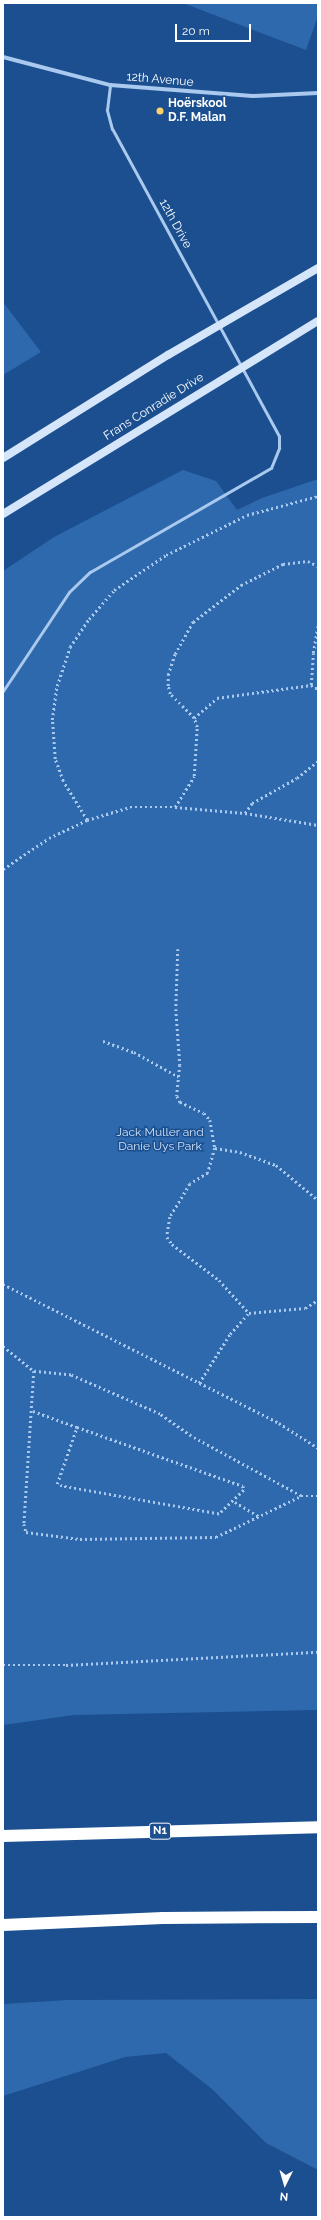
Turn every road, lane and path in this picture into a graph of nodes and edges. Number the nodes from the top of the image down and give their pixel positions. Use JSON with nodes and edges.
{"nodes":[{"id":1,"x":3,"y":57,"type":"edge"},
{"id":2,"x":110,"y":85,"type":"junction"},
{"id":3,"x":318,"y":93,"type":"edge"},
{"id":4,"x":318,"y":268,"type":"edge"},
{"id":5,"x":318,"y":321,"type":"edge"},
{"id":6,"x":218,"y":326,"type":"junction"},
{"id":7,"x":242,"y":368,"type":"junction"},
{"id":8,"x":3,"y":458,"type":"edge"},
{"id":9,"x":318,"y":496,"type":"edge"},
{"id":10,"x":3,"y":514,"type":"edge"},
{"id":11,"x":318,"y":566,"type":"edge"},
{"id":12,"x":318,"y":624,"type":"edge"},
{"id":13,"x":312,"y":686,"type":"junction"},
{"id":14,"x":318,"y":689,"type":"edge"},
{"id":15,"x":3,"y":691,"type":"edge"},
{"id":16,"x":194,"y":718,"type":"junction"},
{"id":17,"x":318,"y":761,"type":"edge"},
{"id":18,"x":175,"y":807,"type":"junction"},
{"id":19,"x":245,"y":813,"type":"junction"},
{"id":20,"x":87,"y":820,"type":"junction"},
{"id":21,"x":318,"y":825,"type":"edge"},
{"id":22,"x":3,"y":869,"type":"edge"},
{"id":23,"x":178,"y":949,"type":"dead end"},
{"id":24,"x":103,"y":1042,"type":"dead end"},
{"id":25,"x":179,"y":1077,"type":"junction"},
{"id":26,"x":215,"y":1148,"type":"junction"},
{"id":27,"x":318,"y":1200,"type":"edge"},
{"id":28,"x":3,"y":1284,"type":"edge"},
{"id":29,"x":318,"y":1300,"type":"edge"},
{"id":30,"x":250,"y":1313,"type":"junction"},
{"id":31,"x":3,"y":1346,"type":"edge"},
{"id":32,"x":34,"y":1371,"type":"junction"},
{"id":33,"x":199,"y":1383,"type":"junction"},
{"id":34,"x":33,"y":1411,"type":"junction"},
{"id":35,"x":77,"y":1427,"type":"junction"},
{"id":36,"x":318,"y":1448,"type":"edge"},
{"id":37,"x":301,"y":1496,"type":"junction"},
{"id":38,"x":318,"y":1496,"type":"edge"},
{"id":39,"x":234,"y":1502,"type":"junction"},
{"id":40,"x":260,"y":1517,"type":"junction"},
{"id":41,"x":318,"y":1652,"type":"edge"},
{"id":42,"x":3,"y":1665,"type":"edge"},
{"id":43,"x":318,"y":1827,"type":"edge"},
{"id":44,"x":3,"y":1836,"type":"edge"},
{"id":45,"x":318,"y":1917,"type":"edge"},
{"id":46,"x":3,"y":1925,"type":"edge"}],
"edges":[{"from":1,"to":2,"type":"street","name":"12th Avenue"},
{"from":2,"to":3,"type":"street","name":"12th Avenue"},
{"from":2,"to":6,"type":"lane","name":"12th Drive"},
{"from":4,"to":6,"type":"main road"},
{"from":5,"to":7,"type":"main road","name":"Frans Conradie Drive"},
{"from":6,"to":7,"type":"lane","name":"12th Drive"},
{"from":6,"to":8,"type":"main road"},
{"from":7,"to":10,"type":"main road","name":"Frans Conradie Drive"},
{"from":7,"to":15,"type":"lane","name":"12th Drive"},
{"from":9,"to":20,"type":"path"},
{"from":11,"to":16,"type":"path"},
{"from":12,"to":13,"type":"path"},
{"from":13,"to":14,"type":"path"},
{"from":13,"to":16,"type":"path"},
{"from":16,"to":18,"type":"path"},
{"from":17,"to":19,"type":"path"},
{"from":18,"to":19,"type":"path"},
{"from":18,"to":20,"type":"path"},
{"from":19,"to":21,"type":"path"},
{"from":20,"to":22,"type":"path"},
{"from":23,"to":25,"type":"path"},
{"from":24,"to":25,"type":"path"},
{"from":25,"to":26,"type":"path"},
{"from":26,"to":27,"type":"path"},
{"from":26,"to":30,"type":"path"},
{"from":28,"to":33,"type":"path"},
{"from":29,"to":30,"type":"path"},
{"from":30,"to":33,"type":"path"},
{"from":31,"to":32,"type":"path"},
{"from":32,"to":34,"type":"path"},
{"from":32,"to":37,"type":"path"},
{"from":33,"to":36,"type":"path"},
{"from":34,"to":35,"type":"path"},
{"from":34,"to":40,"type":"path"},
{"from":35,"to":39,"type":"path"},
{"from":35,"to":39,"type":"path"},
{"from":37,"to":38,"type":"path"},
{"from":37,"to":40,"type":"path"},
{"from":39,"to":40,"type":"path"},
{"from":41,"to":42,"type":"path"},
{"from":43,"to":44,"type":"highway","number":"N1"},
{"from":45,"to":46,"type":"highway"}]}
